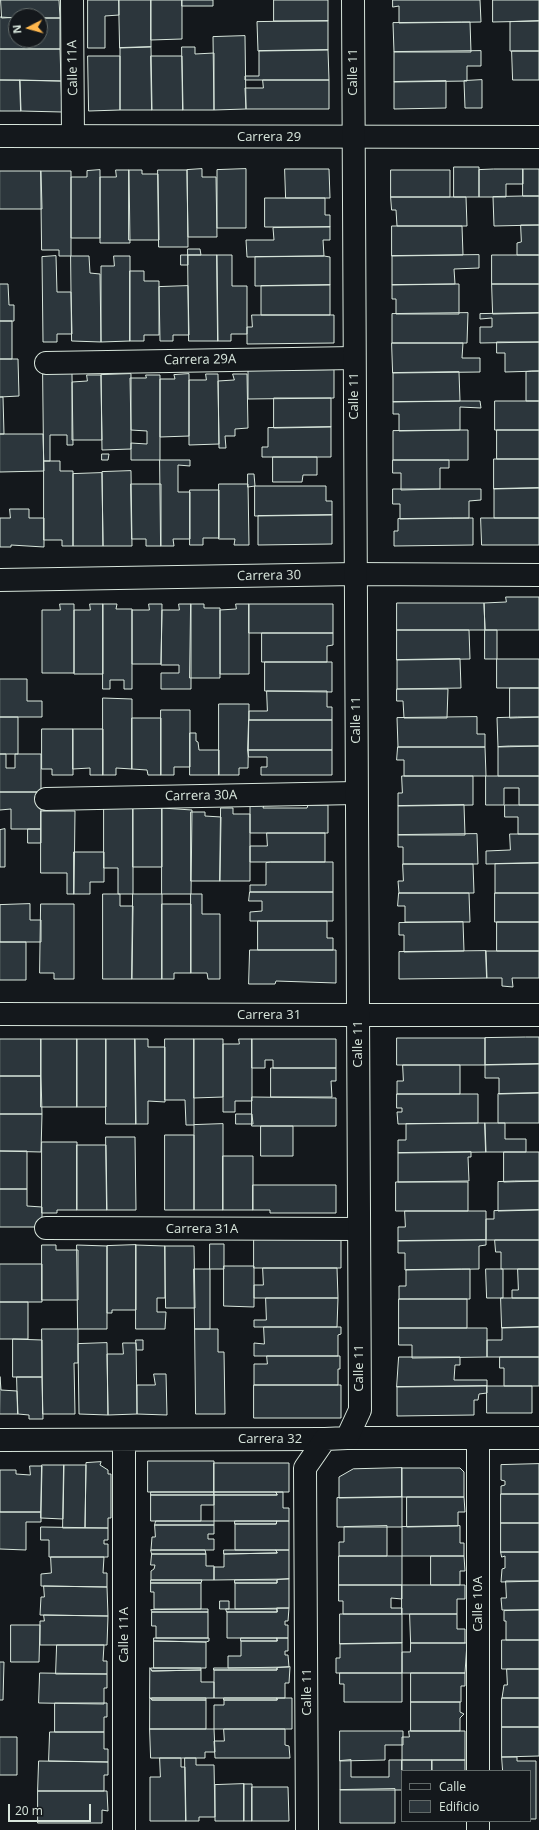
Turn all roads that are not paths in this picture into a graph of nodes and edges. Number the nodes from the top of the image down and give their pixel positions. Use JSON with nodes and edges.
{"nodes":[{"id":1,"x":72,"y":0,"type":"edge"},
{"id":2,"x":353,"y":0,"type":"edge"},
{"id":3,"x":0,"y":136,"type":"edge"},
{"id":4,"x":74,"y":136,"type":"junction"},
{"id":5,"x":353,"y":137,"type":"junction"},
{"id":6,"x":539,"y":137,"type":"edge"},
{"id":7,"x":354,"y":358,"type":"junction"},
{"id":8,"x":46,"y":363,"type":"dead end"},
{"id":9,"x":355,"y":574,"type":"junction"},
{"id":10,"x":539,"y":575,"type":"edge"},
{"id":11,"x":0,"y":580,"type":"edge"},
{"id":12,"x":356,"y":793,"type":"junction"},
{"id":13,"x":46,"y":800,"type":"dead end"},
{"id":14,"x":0,"y":1014,"type":"edge"},
{"id":15,"x":358,"y":1015,"type":"junction"},
{"id":16,"x":539,"y":1015,"type":"edge"},
{"id":17,"x":46,"y":1228,"type":"dead end"},
{"id":18,"x":359,"y":1229,"type":"junction"},
{"id":19,"x":347,"y":1438,"type":"junction"},
{"id":20,"x":478,"y":1438,"type":"junction"},
{"id":21,"x":539,"y":1438,"type":"edge"},
{"id":22,"x":325,"y":1439,"type":"junction"},
{"id":23,"x":0,"y":1440,"type":"edge"},
{"id":24,"x":124,"y":1440,"type":"junction"},
{"id":25,"x":478,"y":1770,"type":"edge"},
{"id":26,"x":124,"y":1830,"type":"edge"},
{"id":27,"x":307,"y":1830,"type":"edge"}],
"edges":[{"from":1,"to":4,"type":"street","name":"Calle 11A"},
{"from":2,"to":5,"type":"street","name":"Calle 11"},
{"from":3,"to":4,"type":"street","name":"Carrera 29"},
{"from":4,"to":5,"type":"street","name":"Carrera 29"},
{"from":5,"to":6,"type":"street","name":"Carrera 29"},
{"from":5,"to":7,"type":"street","name":"Calle 11"},
{"from":7,"to":8,"type":"street","name":"Carrera 29A"},
{"from":7,"to":9,"type":"street","name":"Calle 11"},
{"from":9,"to":10,"type":"street","name":"Carrera 30"},
{"from":9,"to":11,"type":"street","name":"Carrera 30"},
{"from":9,"to":12,"type":"street","name":"Calle 11"},
{"from":12,"to":13,"type":"street","name":"Carrera 30A"},
{"from":12,"to":15,"type":"street","name":"Calle 11"},
{"from":14,"to":15,"type":"street","name":"Carrera 31"},
{"from":15,"to":16,"type":"street","name":"Carrera 31"},
{"from":15,"to":18,"type":"street","name":"Calle 11"},
{"from":17,"to":18,"type":"street","name":"Carrera 31A"},
{"from":18,"to":19,"type":"street","name":"Calle 11"},
{"from":19,"to":20,"type":"street","name":"Carrera 32"},
{"from":19,"to":22,"type":"street","name":"Carrera 32"},
{"from":20,"to":21,"type":"street","name":"Carrera 32"},
{"from":20,"to":25,"type":"street","name":"Calle 10A"},
{"from":22,"to":24,"type":"street","name":"Carrera 32"},
{"from":22,"to":27,"type":"street","name":"Calle 11"},
{"from":23,"to":24,"type":"street","name":"Carrera 32"},
{"from":24,"to":26,"type":"street","name":"Calle 11A"}]}
